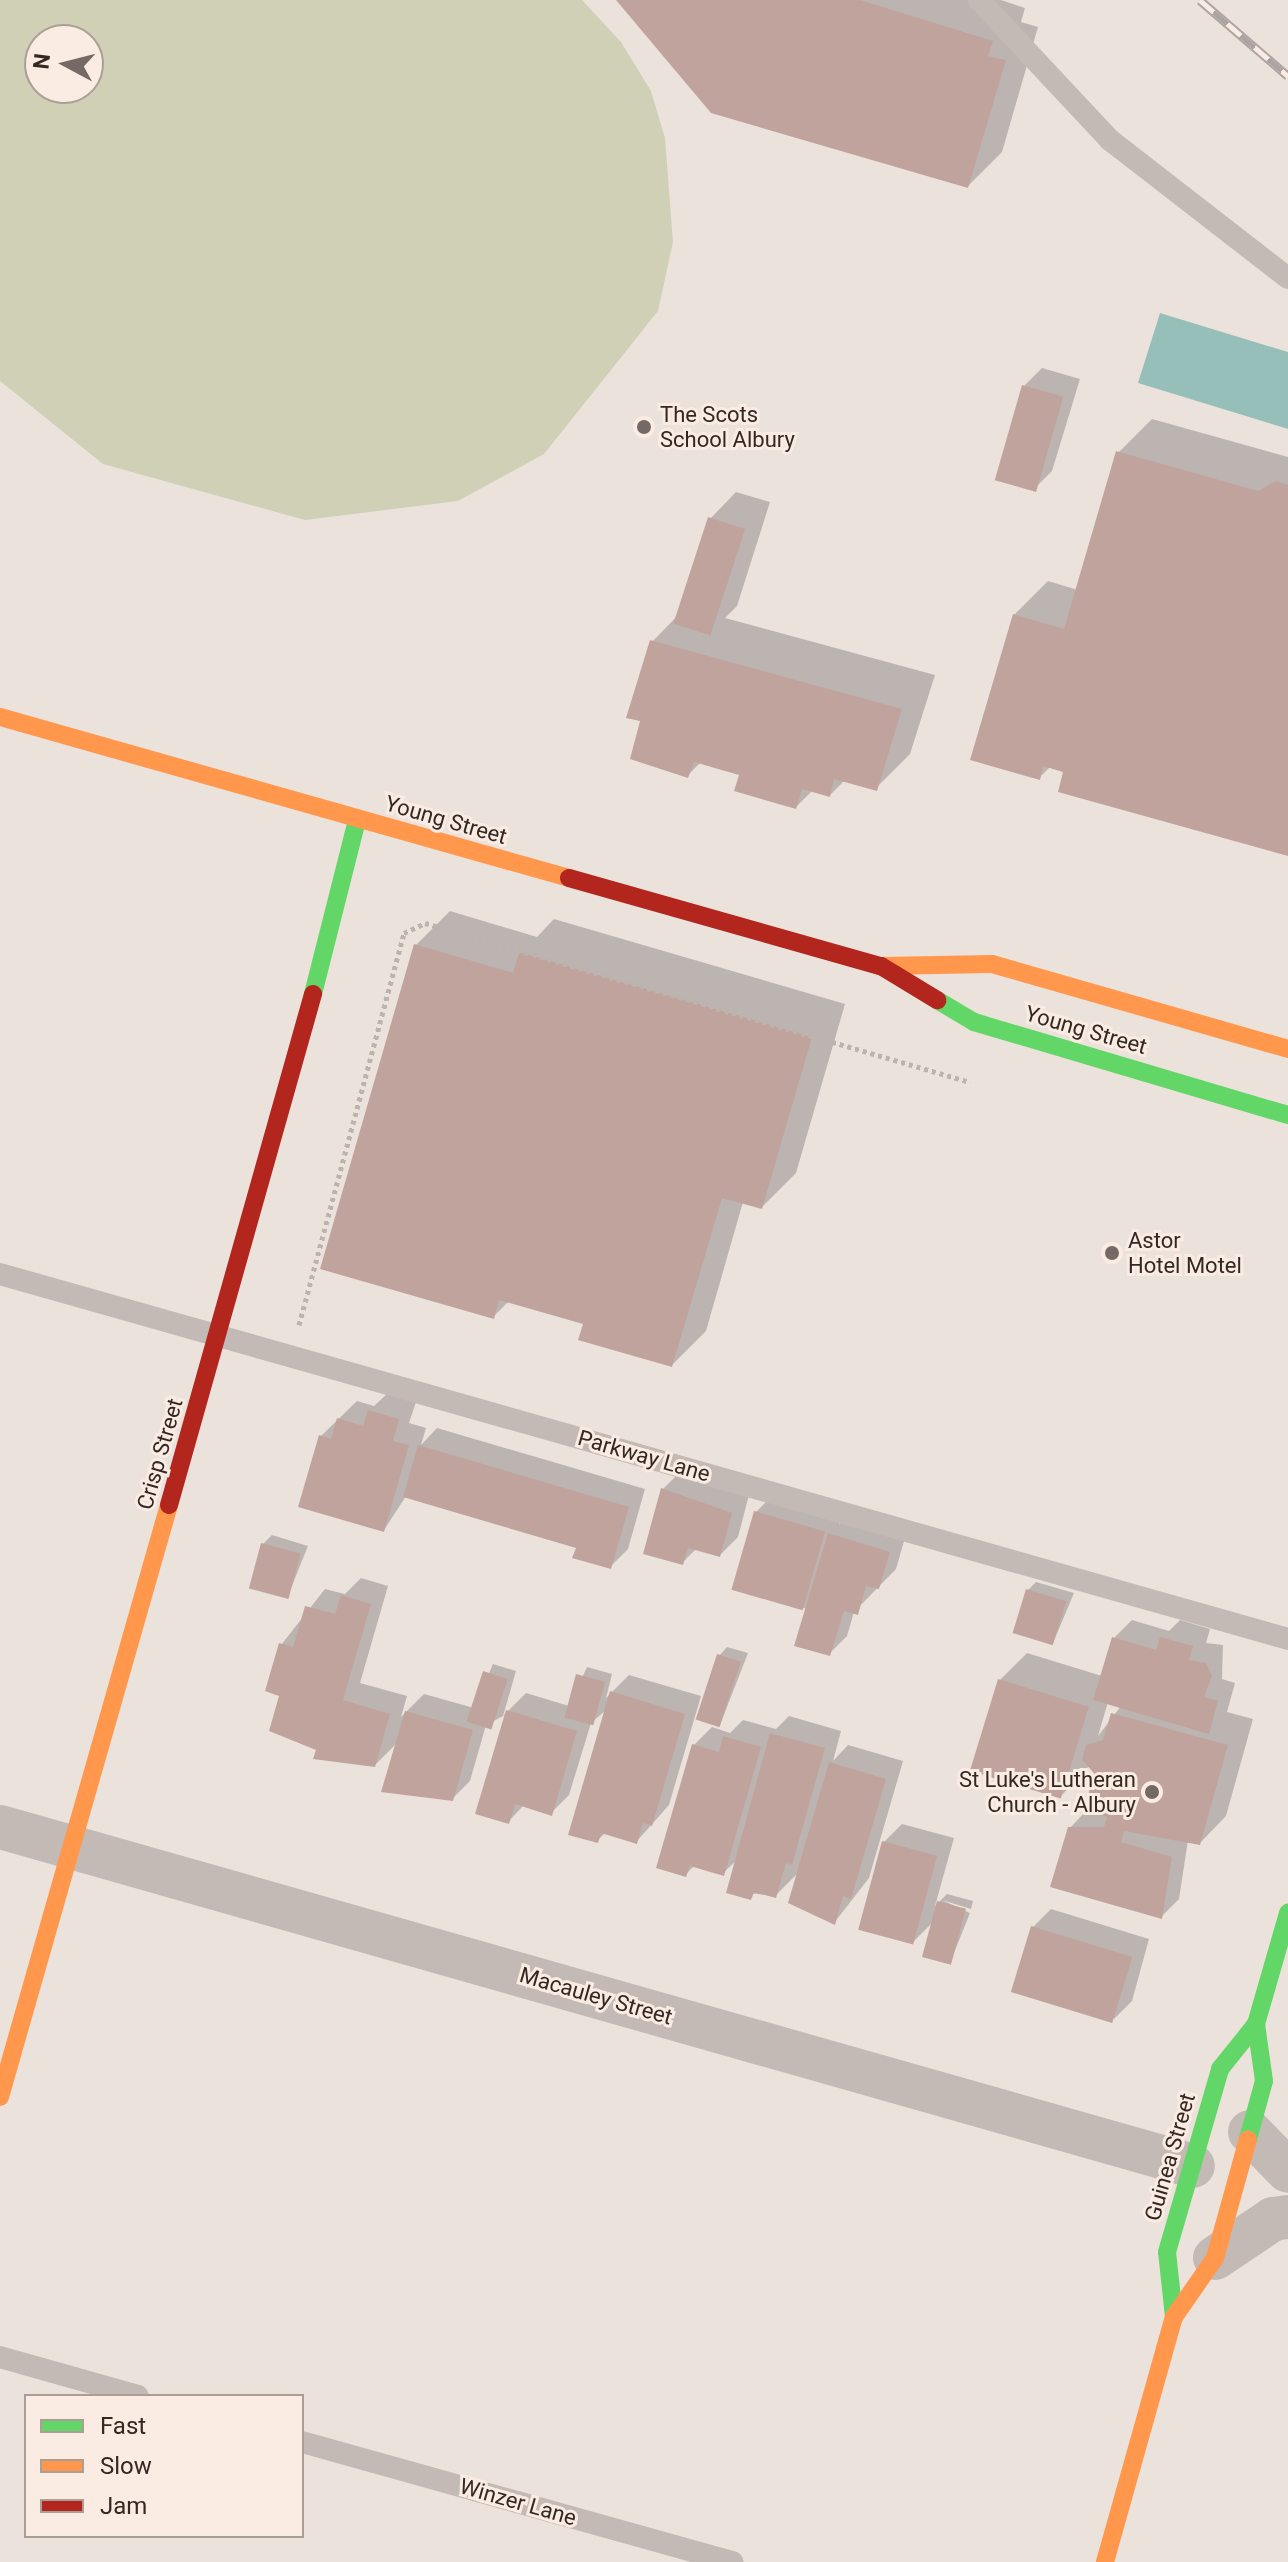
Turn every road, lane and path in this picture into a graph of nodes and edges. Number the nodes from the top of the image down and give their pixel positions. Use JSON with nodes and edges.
{"nodes":[{"id":1,"x":979,"y":0,"type":"edge"},
{"id":2,"x":1288,"y":278,"type":"edge"},
{"id":3,"x":0,"y":717,"type":"edge"},
{"id":4,"x":357,"y":820,"type":"junction"},
{"id":5,"x":881,"y":966,"type":"junction"},
{"id":6,"x":1288,"y":1049,"type":"edge"},
{"id":7,"x":970,"y":1082,"type":"dead end"},
{"id":8,"x":1288,"y":1115,"type":"edge"},
{"id":9,"x":0,"y":1274,"type":"edge"},
{"id":10,"x":218,"y":1337,"type":"junction"},
{"id":11,"x":290,"y":1357,"type":"junction"},
{"id":12,"x":1288,"y":1639,"type":"edge"},
{"id":13,"x":0,"y":1827,"type":"edge"},
{"id":14,"x":75,"y":1848,"type":"junction"},
{"id":15,"x":1288,"y":1913,"type":"edge"},
{"id":16,"x":1256,"y":2024,"type":"junction"},
{"id":17,"x":0,"y":2097,"type":"edge"},
{"id":18,"x":1250,"y":2132,"type":"junction"},
{"id":19,"x":1193,"y":2166,"type":"junction"},
{"id":20,"x":1288,"y":2171,"type":"edge"},
{"id":21,"x":1288,"y":2217,"type":"edge"},
{"id":22,"x":1215,"y":2258,"type":"junction"},
{"id":23,"x":1174,"y":2317,"type":"junction"},
{"id":24,"x":0,"y":2357,"type":"edge"},
{"id":25,"x":131,"y":2394,"type":"edge"},
{"id":26,"x":304,"y":2443,"type":"edge"},
{"id":27,"x":733,"y":2562,"type":"edge"},
{"id":28,"x":1105,"y":2562,"type":"edge"}],
"edges":[{"from":1,"to":2,"type":"lane"},
{"from":3,"to":4,"type":"street","name":"Young Street"},
{"from":4,"to":5,"type":"street","name":"Young Street"},
{"from":4,"to":10,"type":"street","name":"Crisp Street"},
{"from":5,"to":6,"type":"street","name":"Young Street"},
{"from":5,"to":8,"type":"street","name":"Young Street"},
{"from":7,"to":11,"type":"path"},
{"from":9,"to":10,"type":"lane","name":"Parkway Lane"},
{"from":10,"to":11,"type":"lane","name":"Parkway Lane"},
{"from":10,"to":14,"type":"street","name":"Crisp Street"},
{"from":11,"to":12,"type":"lane","name":"Parkway Lane"},
{"from":13,"to":14,"type":"street","name":"Macauley Street"},
{"from":14,"to":17,"type":"street","name":"Crisp Street"},
{"from":14,"to":19,"type":"street","name":"Macauley Street"},
{"from":15,"to":16,"type":"street","name":"Guinea Street"},
{"from":16,"to":18,"type":"street","name":"Guinea Street"},
{"from":16,"to":19,"type":"street","name":"Guinea Street"},
{"from":18,"to":20,"type":"street"},
{"from":18,"to":22,"type":"street","name":"Guinea Street"},
{"from":19,"to":23,"type":"street","name":"Guinea Street"},
{"from":21,"to":22,"type":"street"},
{"from":22,"to":23,"type":"street","name":"Guinea Street"},
{"from":23,"to":28,"type":"street","name":"Guinea Street"},
{"from":24,"to":25,"type":"lane"},
{"from":26,"to":27,"type":"lane","name":"Winzer Lane"}]}
